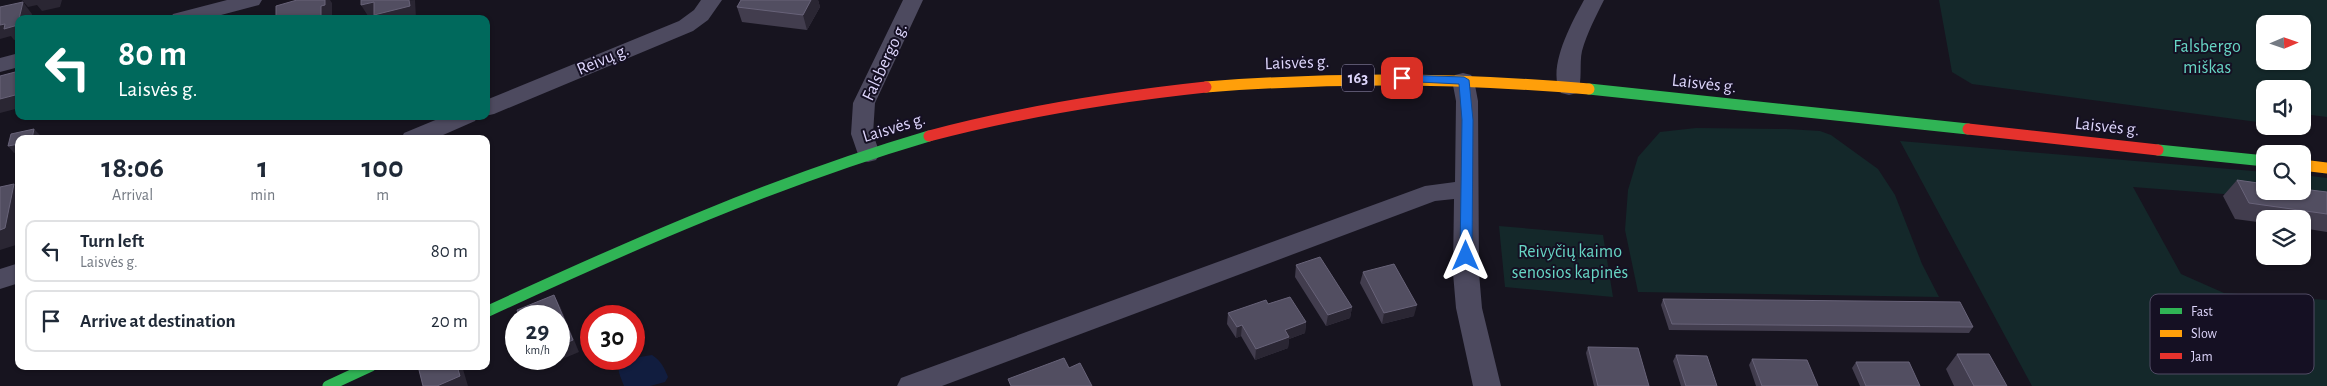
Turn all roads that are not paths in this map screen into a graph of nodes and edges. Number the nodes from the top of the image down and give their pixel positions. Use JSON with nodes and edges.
{"nodes":[{"id":1,"x":252,"y":0,"type":"edge"},
{"id":2,"x":712,"y":0,"type":"edge"},
{"id":3,"x":913,"y":0,"type":"edge"},
{"id":4,"x":1594,"y":0,"type":"edge"},
{"id":5,"x":195,"y":15,"type":"edge"},
{"id":6,"x":15,"y":61,"type":"edge"},
{"id":7,"x":0,"y":65,"type":"edge"},
{"id":8,"x":1464,"y":80,"type":"junction"},
{"id":9,"x":1569,"y":88,"type":"junction"},
{"id":10,"x":490,"y":106,"type":"edge"},
{"id":11,"x":457,"y":120,"type":"edge"},
{"id":12,"x":422,"y":135,"type":"edge"},
{"id":13,"x":868,"y":154,"type":"junction"},
{"id":14,"x":2256,"y":160,"type":"edge"},
{"id":15,"x":2311,"y":166,"type":"edge"},
{"id":16,"x":2327,"y":168,"type":"edge"},
{"id":17,"x":1466,"y":190,"type":"junction"},
{"id":18,"x":15,"y":274,"type":"edge"},
{"id":19,"x":0,"y":279,"type":"edge"},
{"id":20,"x":490,"y":310,"type":"edge"},
{"id":21,"x":362,"y":370,"type":"edge"},
{"id":22,"x":328,"y":386,"type":"edge"},
{"id":23,"x":911,"y":386,"type":"edge"},
{"id":24,"x":1488,"y":386,"type":"edge"}],
"edges":[{"from":1,"to":5,"type":"street"},
{"from":2,"to":10,"type":"street","name":"Reivų g."},
{"from":3,"to":13,"type":"street","name":"Falsbergo g."},
{"from":4,"to":9,"type":"street"},
{"from":6,"to":7,"type":"street"},
{"from":8,"to":9,"type":"main road","name":"Laisvės g.","number":"163"},
{"from":8,"to":13,"type":"main road","name":"Laisvės g.","number":"163"},
{"from":8,"to":17,"type":"street"},
{"from":9,"to":14,"type":"main road","name":"Laisvės g.","number":"163"},
{"from":11,"to":12,"type":"street"},
{"from":13,"to":20,"type":"main road","name":"Laisvės g.","number":"163"},
{"from":15,"to":16,"type":"main road"},
{"from":17,"to":23,"type":"street"},
{"from":17,"to":24,"type":"street"},
{"from":18,"to":19,"type":"street"},
{"from":21,"to":22,"type":"main road"}]}
